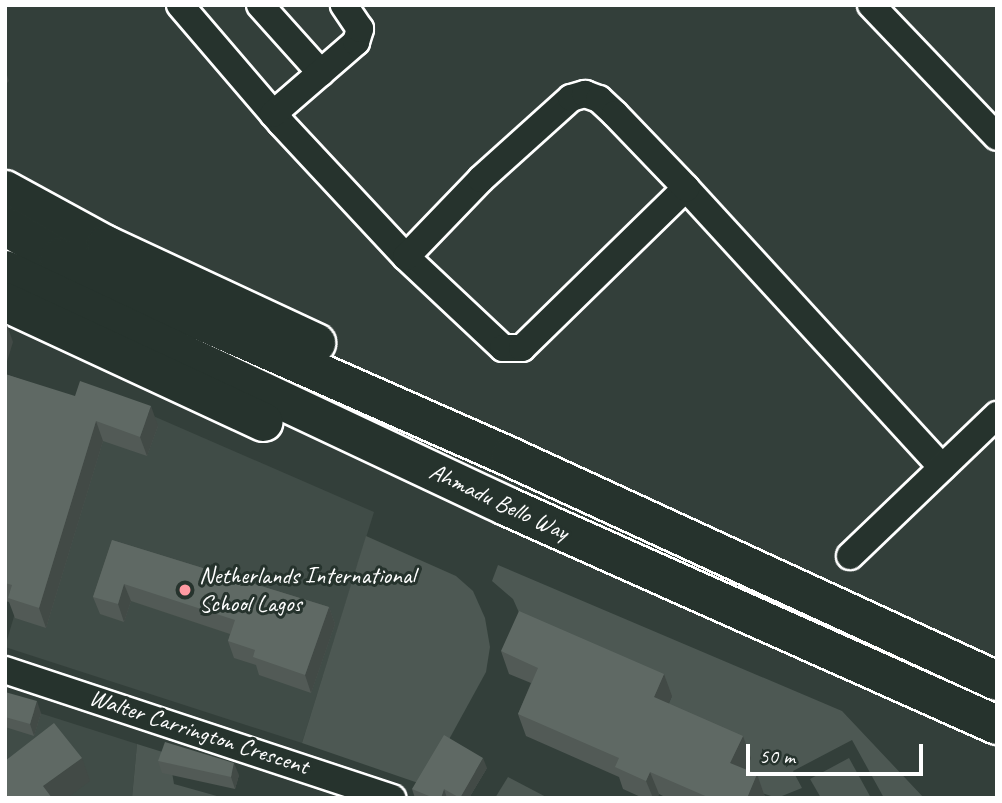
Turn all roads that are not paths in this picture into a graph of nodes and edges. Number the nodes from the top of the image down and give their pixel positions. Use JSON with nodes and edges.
{"nodes":[{"id":1,"x":180,"y":5,"type":"edge"},
{"id":2,"x":260,"y":5,"type":"edge"},
{"id":3,"x":344,"y":5,"type":"edge"},
{"id":4,"x":871,"y":5,"type":"edge"},
{"id":5,"x":321,"y":73,"type":"junction"},
{"id":6,"x":273,"y":114,"type":"junction"},
{"id":7,"x":997,"y":137,"type":"edge"},
{"id":8,"x":686,"y":188,"type":"junction"},
{"id":9,"x":5,"y":190,"type":"edge"},
{"id":10,"x":5,"y":226,"type":"edge"},
{"id":11,"x":406,"y":257,"type":"junction"},
{"id":12,"x":12,"y":285,"type":"edge"},
{"id":13,"x":997,"y":415,"type":"edge"},
{"id":14,"x":510,"y":457,"type":"junction"},
{"id":15,"x":942,"y":467,"type":"junction"},
{"id":16,"x":850,"y":556,"type":"dead end"},
{"id":17,"x":5,"y":670,"type":"edge"},
{"id":18,"x":997,"y":681,"type":"edge"},
{"id":19,"x":997,"y":726,"type":"edge"},
{"id":20,"x":392,"y":798,"type":"edge"}],
"edges":[{"from":1,"to":6,"type":"street"},
{"from":2,"to":5,"type":"street"},
{"from":3,"to":5,"type":"street"},
{"from":4,"to":7,"type":"street"},
{"from":5,"to":6,"type":"street"},
{"from":6,"to":11,"type":"street"},
{"from":8,"to":11,"type":"street"},
{"from":8,"to":11,"type":"street"},
{"from":8,"to":15,"type":"street"},
{"from":9,"to":14,"type":"highway"},
{"from":10,"to":14,"type":"highway","name":"Ahmadu Bello Way"},
{"from":12,"to":19,"type":"highway","name":"Ahmadu Bello Way"},
{"from":13,"to":15,"type":"street"},
{"from":14,"to":18,"type":"highway","name":"Ahmadu Bello Way"},
{"from":15,"to":16,"type":"street"},
{"from":17,"to":20,"type":"street","name":"Walter Carrington Crescent"}]}
